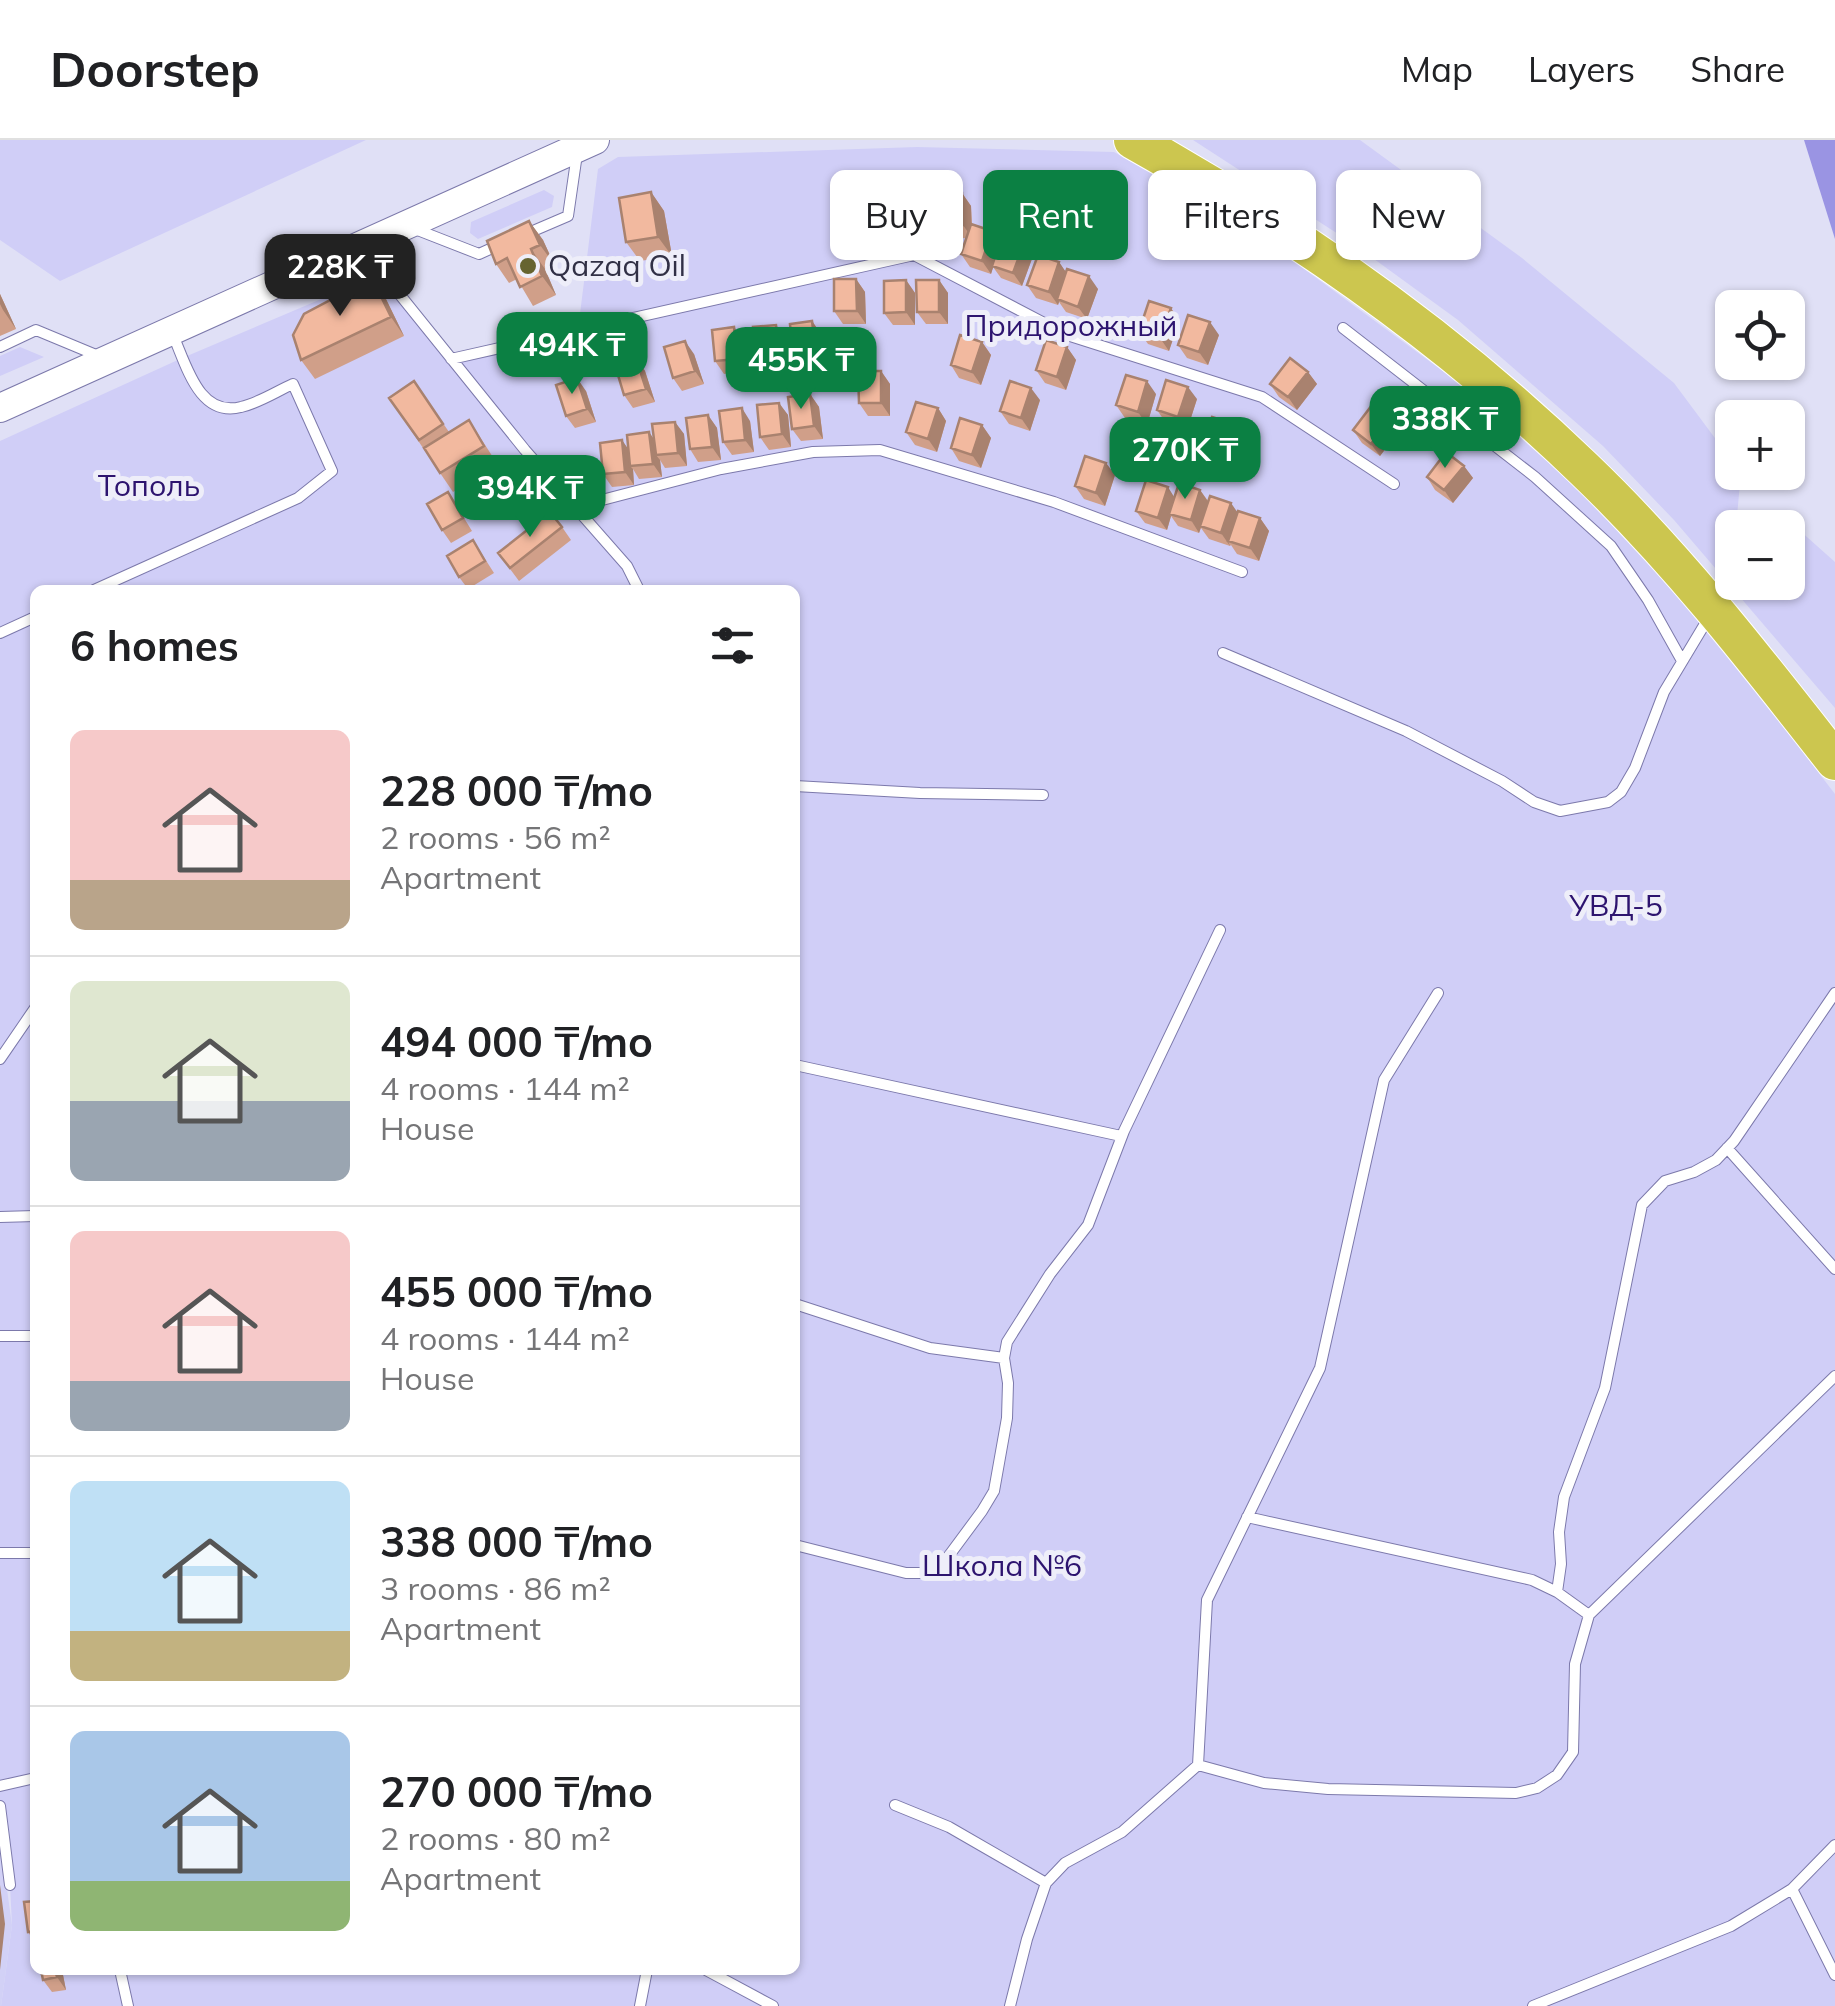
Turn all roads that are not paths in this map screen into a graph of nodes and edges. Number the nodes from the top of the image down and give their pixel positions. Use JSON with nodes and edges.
{"nodes":[{"id":1,"x":1132,"y":140,"type":"edge"},
{"id":2,"x":587,"y":144,"type":"edge"},
{"id":3,"x":405,"y":224,"type":"junction"},
{"id":4,"x":359,"y":245,"type":"junction"},
{"id":5,"x":1343,"y":328,"type":"dead end"},
{"id":6,"x":170,"y":330,"type":"junction"},
{"id":7,"x":0,"y":347,"type":"edge"},
{"id":8,"x":452,"y":359,"type":"junction"},
{"id":9,"x":106,"y":360,"type":"junction"},
{"id":10,"x":0,"y":408,"type":"edge"},
{"id":11,"x":1394,"y":484,"type":"dead end"},
{"id":12,"x":575,"y":507,"type":"junction"},
{"id":13,"x":1242,"y":572,"type":"dead end"},
{"id":14,"x":105,"y":585,"type":"edge"},
{"id":15,"x":636,"y":585,"type":"edge"},
{"id":16,"x":1714,"y":608,"type":"junction"},
{"id":17,"x":30,"y":619,"type":"edge"},
{"id":18,"x":0,"y":633,"type":"edge"},
{"id":19,"x":1223,"y":653,"type":"dead end"},
{"id":20,"x":1681,"y":658,"type":"junction"},
{"id":21,"x":1835,"y":761,"type":"edge"},
{"id":22,"x":800,"y":786,"type":"edge"},
{"id":23,"x":1043,"y":795,"type":"dead end"},
{"id":24,"x":1220,"y":930,"type":"dead end"},
{"id":25,"x":1438,"y":993,"type":"dead end"},
{"id":26,"x":1835,"y":993,"type":"edge"},
{"id":27,"x":30,"y":1015,"type":"edge"},
{"id":28,"x":0,"y":1059,"type":"edge"},
{"id":29,"x":800,"y":1065,"type":"edge"},
{"id":30,"x":1122,"y":1136,"type":"junction"},
{"id":31,"x":1727,"y":1148,"type":"junction"},
{"id":32,"x":30,"y":1216,"type":"edge"},
{"id":33,"x":0,"y":1217,"type":"edge"},
{"id":34,"x":1835,"y":1269,"type":"edge"},
{"id":35,"x":800,"y":1306,"type":"edge"},
{"id":36,"x":0,"y":1336,"type":"edge"},
{"id":37,"x":30,"y":1336,"type":"edge"},
{"id":38,"x":1004,"y":1358,"type":"junction"},
{"id":39,"x":1835,"y":1376,"type":"edge"},
{"id":40,"x":1248,"y":1517,"type":"junction"},
{"id":41,"x":800,"y":1546,"type":"edge"},
{"id":42,"x":30,"y":1553,"type":"edge"},
{"id":43,"x":0,"y":1554,"type":"edge"},
{"id":44,"x":1557,"y":1592,"type":"junction"},
{"id":45,"x":1589,"y":1616,"type":"junction"},
{"id":46,"x":1198,"y":1764,"type":"junction"},
{"id":47,"x":30,"y":1779,"type":"edge"},
{"id":48,"x":0,"y":1786,"type":"edge"},
{"id":49,"x":895,"y":1805,"type":"dead end"},
{"id":50,"x":0,"y":1806,"type":"edge"},
{"id":51,"x":1835,"y":1845,"type":"edge"},
{"id":52,"x":1046,"y":1883,"type":"junction"},
{"id":53,"x":10,"y":1885,"type":"dead end"},
{"id":54,"x":1792,"y":1889,"type":"junction"},
{"id":55,"x":121,"y":1975,"type":"edge"},
{"id":56,"x":646,"y":1975,"type":"edge"},
{"id":57,"x":715,"y":1975,"type":"edge"},
{"id":58,"x":1835,"y":1975,"type":"edge"},
{"id":59,"x":1537,"y":2005,"type":"edge"},
{"id":60,"x":128,"y":2006,"type":"edge"},
{"id":61,"x":640,"y":2006,"type":"edge"},
{"id":62,"x":773,"y":2006,"type":"edge"},
{"id":63,"x":1010,"y":2006,"type":"edge"}],
"edges":[{"from":1,"to":16,"type":"highway"},
{"from":2,"to":3,"type":"main road"},
{"from":2,"to":3,"type":"lane"},
{"from":3,"to":4,"type":"main road"},
{"from":4,"to":6,"type":"main road"},
{"from":4,"to":8,"type":"lane"},
{"from":5,"to":20,"type":"lane"},
{"from":6,"to":9,"type":"main road"},
{"from":6,"to":14,"type":"lane"},
{"from":7,"to":9,"type":"lane"},
{"from":8,"to":11,"type":"lane"},
{"from":8,"to":12,"type":"lane"},
{"from":9,"to":10,"type":"main road"},
{"from":12,"to":13,"type":"lane"},
{"from":12,"to":15,"type":"lane"},
{"from":16,"to":20,"type":"lane"},
{"from":16,"to":21,"type":"highway"},
{"from":17,"to":18,"type":"lane"},
{"from":19,"to":20,"type":"lane"},
{"from":22,"to":23,"type":"lane"},
{"from":24,"to":30,"type":"lane"},
{"from":25,"to":40,"type":"lane"},
{"from":26,"to":31,"type":"lane"},
{"from":27,"to":28,"type":"lane"},
{"from":29,"to":30,"type":"lane"},
{"from":30,"to":38,"type":"lane"},
{"from":31,"to":34,"type":"lane"},
{"from":31,"to":44,"type":"lane"},
{"from":32,"to":33,"type":"lane"},
{"from":35,"to":38,"type":"lane"},
{"from":36,"to":37,"type":"lane"},
{"from":38,"to":41,"type":"lane"},
{"from":39,"to":45,"type":"lane"},
{"from":40,"to":44,"type":"lane"},
{"from":40,"to":46,"type":"lane"},
{"from":42,"to":43,"type":"lane"},
{"from":44,"to":45,"type":"lane"},
{"from":45,"to":46,"type":"lane"},
{"from":46,"to":52,"type":"lane"},
{"from":47,"to":48,"type":"lane"},
{"from":49,"to":52,"type":"lane"},
{"from":50,"to":53,"type":"lane"},
{"from":51,"to":54,"type":"lane"},
{"from":52,"to":63,"type":"lane"},
{"from":54,"to":58,"type":"lane"},
{"from":54,"to":59,"type":"lane"},
{"from":55,"to":60,"type":"lane"},
{"from":56,"to":61,"type":"lane"},
{"from":57,"to":62,"type":"lane"}]}
